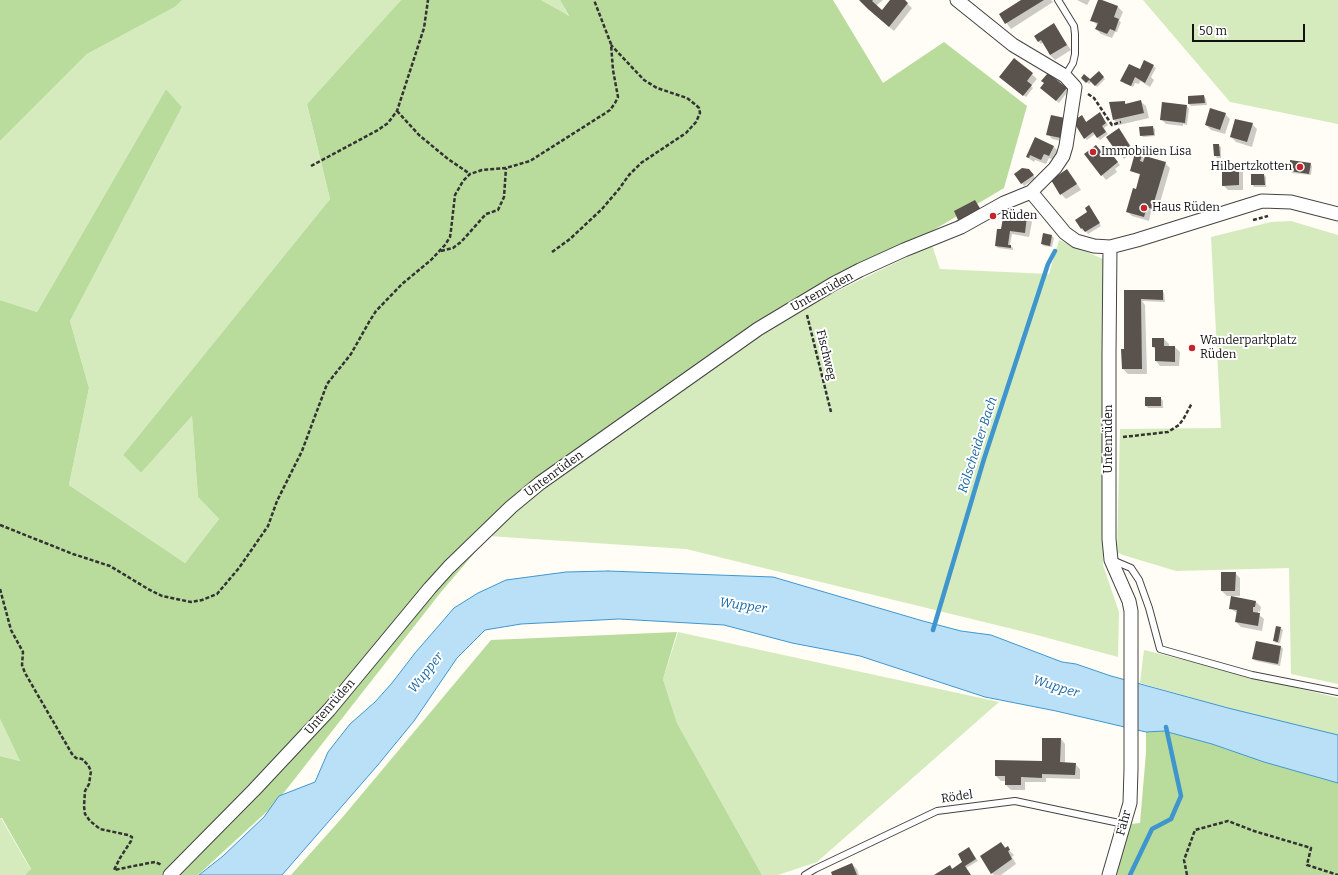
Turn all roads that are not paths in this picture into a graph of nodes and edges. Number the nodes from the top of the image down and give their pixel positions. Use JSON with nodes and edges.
{"nodes":[{"id":1,"x":957,"y":0,"type":"edge"},
{"id":2,"x":1058,"y":0,"type":"edge"},
{"id":3,"x":1065,"y":76,"type":"junction"},
{"id":4,"x":1031,"y":192,"type":"junction"},
{"id":5,"x":1338,"y":214,"type":"edge"},
{"id":6,"x":1110,"y":247,"type":"junction"},
{"id":7,"x":1111,"y":560,"type":"junction"},
{"id":8,"x":1338,"y":692,"type":"edge"},
{"id":9,"x":1131,"y":769,"type":"joint"},
{"id":10,"x":1124,"y":824,"type":"junction"},
{"id":11,"x":171,"y":874,"type":"edge"},
{"id":12,"x":805,"y":875,"type":"edge"},
{"id":13,"x":1108,"y":875,"type":"edge"}],
"edges":[{"from":1,"to":3,"type":"street"},
{"from":2,"to":3,"type":"lane"},
{"from":3,"to":4,"type":"street","name":"Untenrüden"},
{"from":4,"to":6,"type":"street"},
{"from":4,"to":11,"type":"street","name":"Untenrüden"},
{"from":5,"to":6,"type":"street"},
{"from":6,"to":7,"type":"street","name":"Untenrüden"},
{"from":7,"to":8,"type":"lane"},
{"from":7,"to":9,"type":"street","name":"Untenrüden"},
{"from":9,"to":10,"type":"street","name":"Fähr"},
{"from":10,"to":12,"type":"lane","name":"Rödel"},
{"from":10,"to":13,"type":"street","name":"Fähr"}]}
